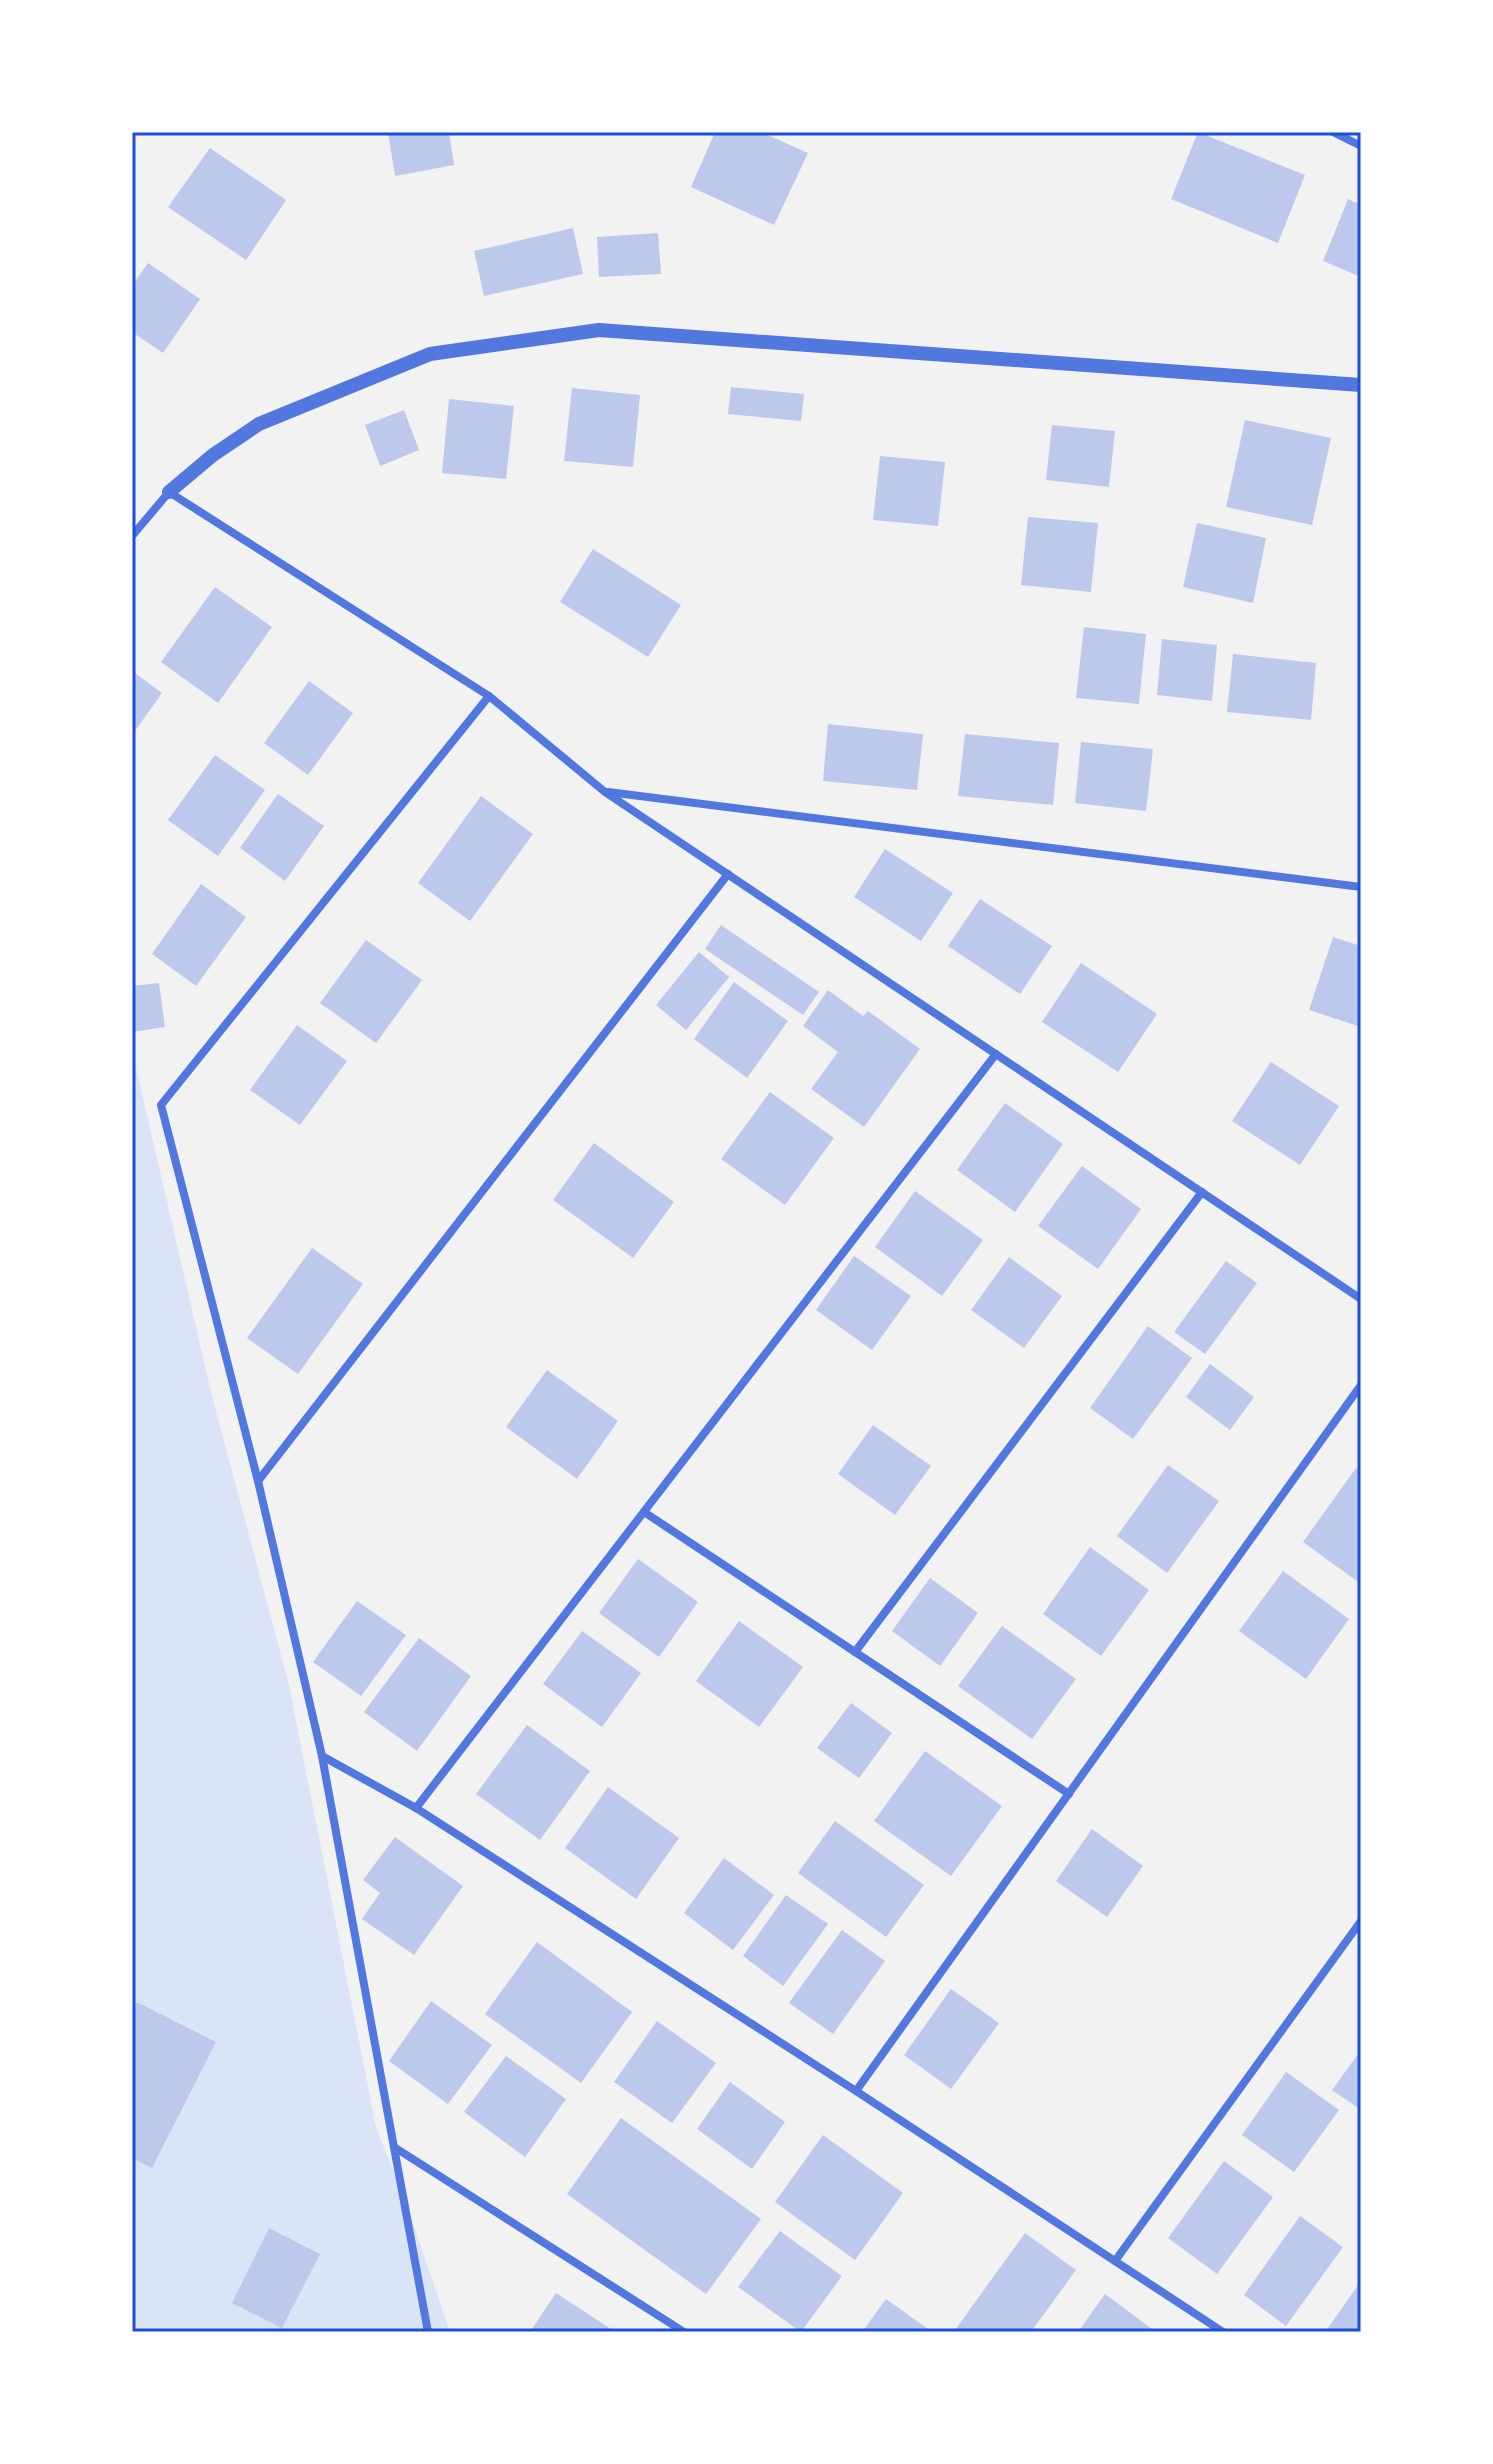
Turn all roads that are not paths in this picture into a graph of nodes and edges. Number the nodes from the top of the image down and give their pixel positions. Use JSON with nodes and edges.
{"nodes":[{"id":1,"x":1333,"y":132,"type":"edge"},
{"id":2,"x":1361,"y":146,"type":"edge"},
{"id":3,"x":1361,"y":385,"type":"edge"},
{"id":4,"x":169,"y":492,"type":"junction"},
{"id":5,"x":132,"y":536,"type":"edge"},
{"id":6,"x":489,"y":696,"type":"junction"},
{"id":7,"x":605,"y":792,"type":"junction"},
{"id":8,"x":728,"y":874,"type":"junction"},
{"id":9,"x":1361,"y":887,"type":"edge"},
{"id":10,"x":996,"y":1054,"type":"junction"},
{"id":11,"x":1202,"y":1192,"type":"junction"},
{"id":12,"x":1361,"y":1299,"type":"edge"},
{"id":13,"x":1361,"y":1385,"type":"edge"},
{"id":14,"x":258,"y":1481,"type":"junction"},
{"id":15,"x":644,"y":1512,"type":"junction"},
{"id":16,"x":855,"y":1652,"type":"junction"},
{"id":17,"x":322,"y":1756,"type":"junction"},
{"id":18,"x":1069,"y":1794,"type":"junction"},
{"id":19,"x":416,"y":1808,"type":"junction"},
{"id":20,"x":1361,"y":1921,"type":"edge"},
{"id":21,"x":856,"y":2091,"type":"junction"},
{"id":22,"x":394,"y":2147,"type":"junction"},
{"id":23,"x":1115,"y":2261,"type":"junction"},
{"id":24,"x":428,"y":2332,"type":"edge"},
{"id":25,"x":684,"y":2332,"type":"edge"},
{"id":26,"x":1223,"y":2332,"type":"edge"}],
"edges":[{"from":1,"to":2,"type":"street"},
{"from":3,"to":4,"type":"street"},
{"from":4,"to":5,"type":"street"},
{"from":4,"to":6,"type":"street"},
{"from":6,"to":7,"type":"street"},
{"from":6,"to":14,"type":"street"},
{"from":7,"to":8,"type":"street"},
{"from":7,"to":9,"type":"street"},
{"from":8,"to":10,"type":"street"},
{"from":8,"to":14,"type":"street"},
{"from":10,"to":11,"type":"street"},
{"from":10,"to":15,"type":"street"},
{"from":11,"to":12,"type":"street"},
{"from":11,"to":16,"type":"street"},
{"from":13,"to":18,"type":"street"},
{"from":14,"to":17,"type":"street"},
{"from":15,"to":16,"type":"street"},
{"from":15,"to":19,"type":"street"},
{"from":16,"to":18,"type":"street"},
{"from":17,"to":19,"type":"street"},
{"from":17,"to":22,"type":"street"},
{"from":18,"to":21,"type":"street"},
{"from":19,"to":21,"type":"street"},
{"from":20,"to":23,"type":"street"},
{"from":21,"to":23,"type":"street"},
{"from":22,"to":24,"type":"street"},
{"from":22,"to":25,"type":"street"},
{"from":23,"to":26,"type":"street"}]}
